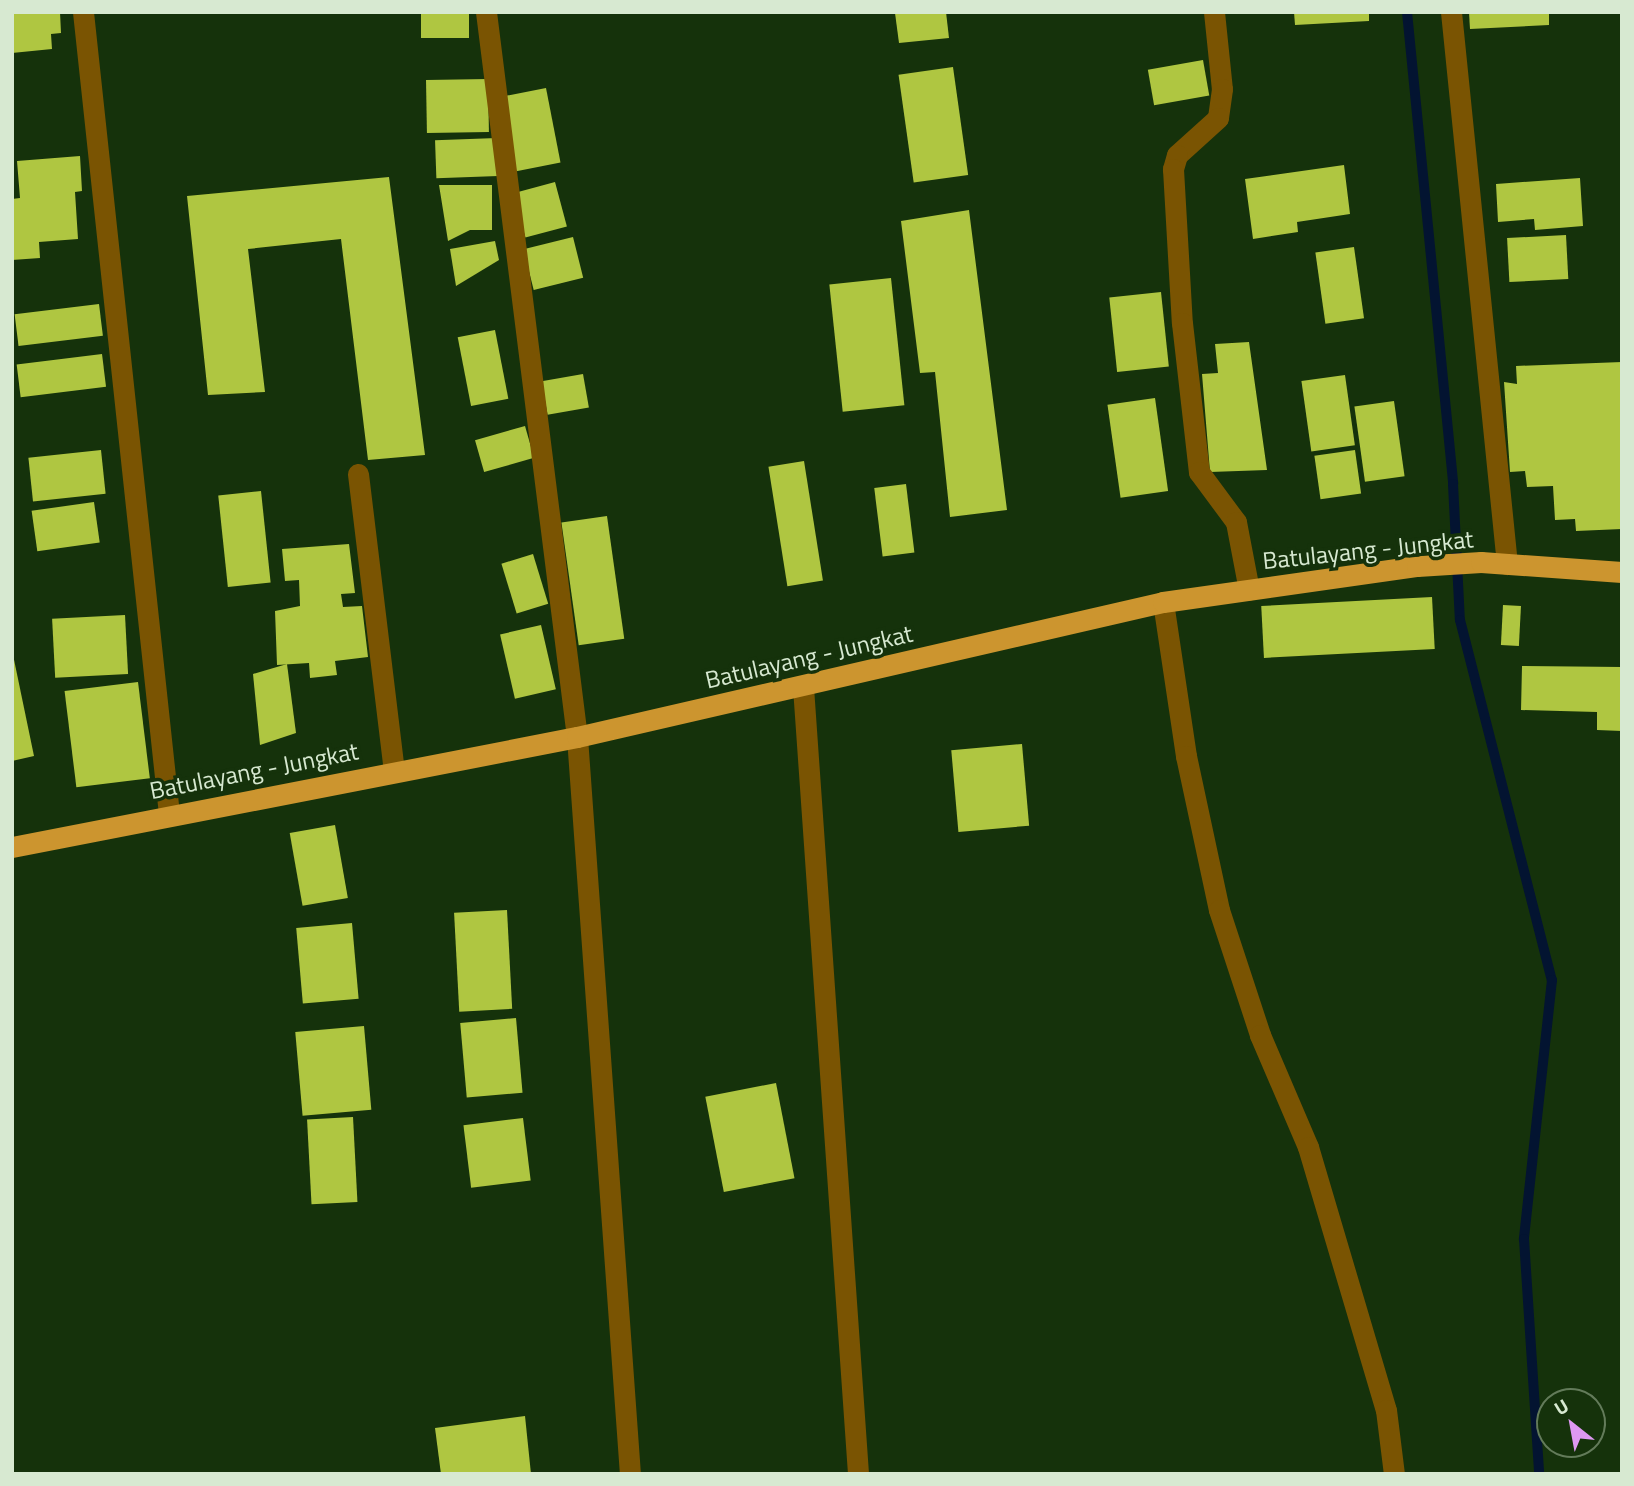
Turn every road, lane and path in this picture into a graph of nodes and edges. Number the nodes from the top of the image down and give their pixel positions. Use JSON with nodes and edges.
{"nodes":[{"id":1,"x":83,"y":12,"type":"edge"},
{"id":2,"x":486,"y":12,"type":"edge"},
{"id":3,"x":1214,"y":12,"type":"edge"},
{"id":4,"x":1451,"y":12,"type":"edge"},
{"id":5,"x":358,"y":474,"type":"dead end"},
{"id":6,"x":1507,"y":564,"type":"junction"},
{"id":7,"x":1622,"y":572,"type":"edge"},
{"id":8,"x":1249,"y":590,"type":"junction"},
{"id":9,"x":1163,"y":602,"type":"junction"},
{"id":10,"x":803,"y":687,"type":"junction"},
{"id":11,"x":576,"y":737,"type":"junction"},
{"id":12,"x":394,"y":770,"type":"junction"},
{"id":13,"x":169,"y":814,"type":"junction"},
{"id":14,"x":12,"y":847,"type":"edge"},
{"id":15,"x":629,"y":1474,"type":"edge"},
{"id":16,"x":858,"y":1474,"type":"edge"},
{"id":17,"x":1394,"y":1474,"type":"edge"}],
"edges":[{"from":1,"to":13,"type":"street"},
{"from":2,"to":11,"type":"street"},
{"from":3,"to":8,"type":"street"},
{"from":4,"to":6,"type":"street"},
{"from":5,"to":12,"type":"street"},
{"from":6,"to":7,"type":"highway","name":"Batulayang - Jungkat"},
{"from":6,"to":8,"type":"highway","name":"Batulayang - Jungkat"},
{"from":8,"to":9,"type":"highway","name":"Batulayang - Jungkat"},
{"from":9,"to":10,"type":"highway","name":"Batulayang - Jungkat"},
{"from":9,"to":17,"type":"street"},
{"from":10,"to":11,"type":"highway","name":"Batulayang - Jungkat"},
{"from":10,"to":16,"type":"street"},
{"from":11,"to":12,"type":"highway","name":"Batulayang - Jungkat"},
{"from":11,"to":15,"type":"street"},
{"from":12,"to":13,"type":"highway","name":"Batulayang - Jungkat"},
{"from":13,"to":14,"type":"highway","name":"Batulayang - Jungkat"}]}
